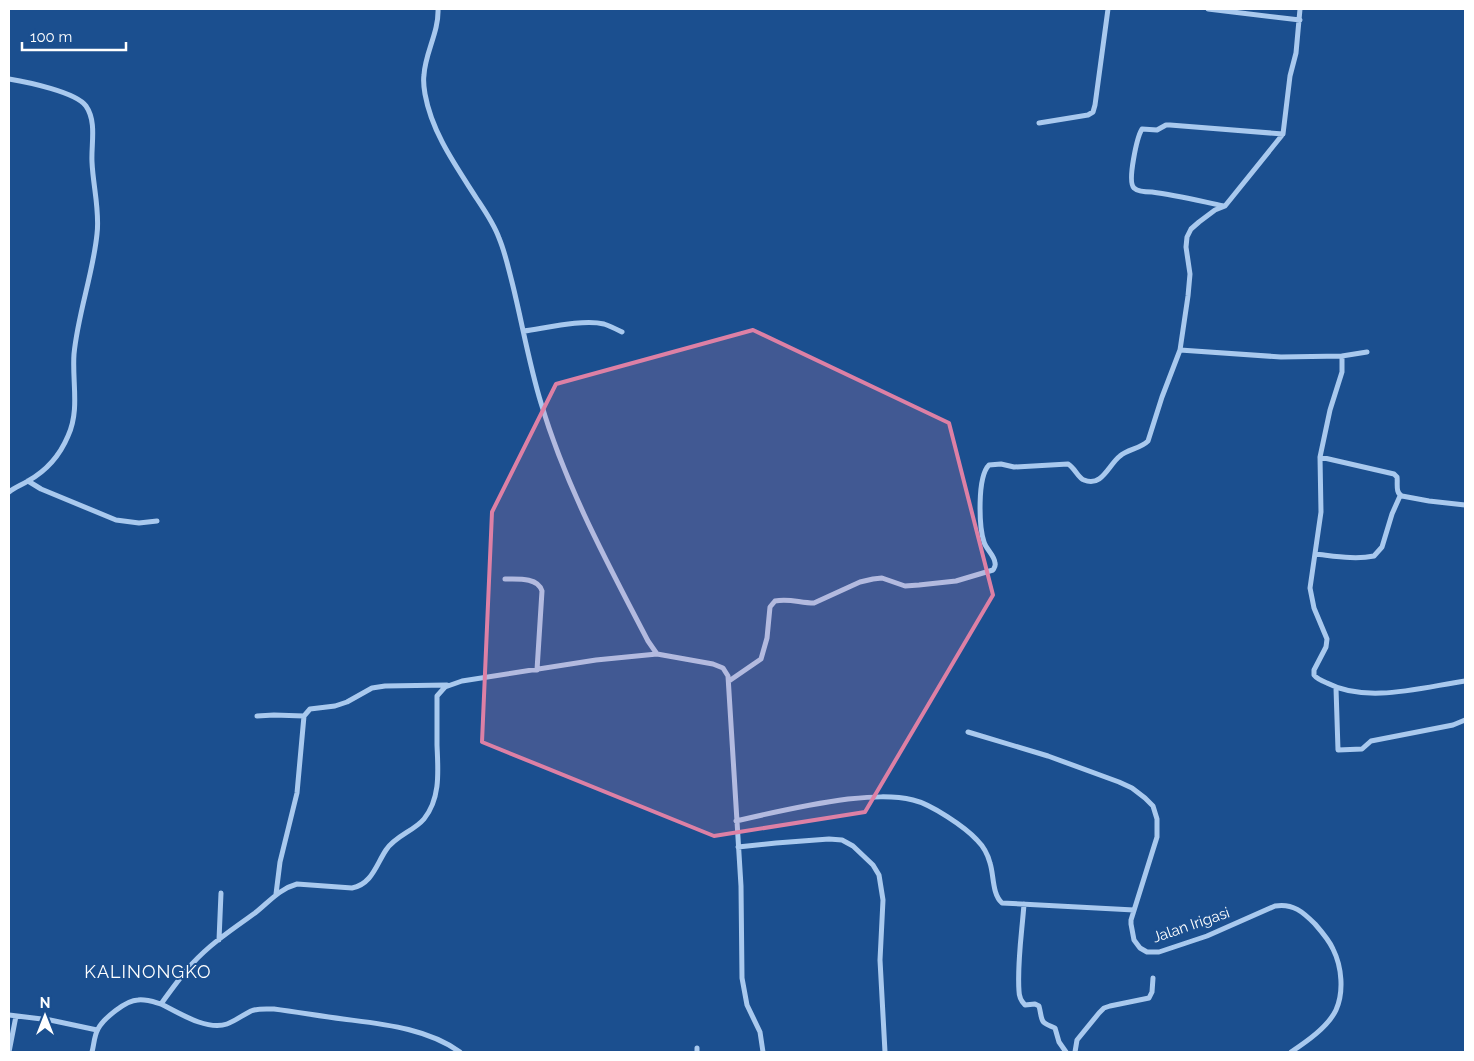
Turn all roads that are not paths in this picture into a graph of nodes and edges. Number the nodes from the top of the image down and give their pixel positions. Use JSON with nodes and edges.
{"nodes":[{"id":1,"x":438,"y":9,"type":"edge"},
{"id":2,"x":1108,"y":9,"type":"edge"},
{"id":3,"x":1208,"y":9,"type":"edge"},
{"id":4,"x":1300,"y":9,"type":"edge"},
{"id":5,"x":1300,"y":20,"type":"junction"},
{"id":6,"x":9,"y":79,"type":"edge"},
{"id":7,"x":1039,"y":123,"type":"dead end"},
{"id":8,"x":1283,"y":134,"type":"junction"},
{"id":9,"x":1225,"y":206,"type":"junction"},
{"id":10,"x":524,"y":331,"type":"junction"},
{"id":11,"x":622,"y":332,"type":"dead end"},
{"id":12,"x":1180,"y":350,"type":"junction"},
{"id":13,"x":1367,"y":352,"type":"dead end"},
{"id":14,"x":1342,"y":356,"type":"junction"},
{"id":15,"x":1320,"y":457,"type":"junction"},
{"id":16,"x":28,"y":481,"type":"junction"},
{"id":17,"x":9,"y":492,"type":"edge"},
{"id":18,"x":1400,"y":496,"type":"junction"},
{"id":19,"x":1465,"y":505,"type":"edge"},
{"id":20,"x":157,"y":521,"type":"dead end"},
{"id":21,"x":1315,"y":554,"type":"junction"},
{"id":22,"x":505,"y":579,"type":"dead end"},
{"id":23,"x":657,"y":654,"type":"junction"},
{"id":24,"x":537,"y":670,"type":"junction"},
{"id":25,"x":729,"y":681,"type":"junction"},
{"id":26,"x":1465,"y":681,"type":"edge"},
{"id":27,"x":449,"y":684,"type":"junction"},
{"id":28,"x":1336,"y":688,"type":"junction"},
{"id":29,"x":257,"y":716,"type":"dead end"},
{"id":30,"x":304,"y":716,"type":"junction"},
{"id":31,"x":1465,"y":720,"type":"edge"},
{"id":32,"x":968,"y":732,"type":"dead end"},
{"id":33,"x":736,"y":821,"type":"junction"},
{"id":34,"x":738,"y":847,"type":"junction"},
{"id":35,"x":221,"y":892,"type":"dead end"},
{"id":36,"x":276,"y":894,"type":"junction"},
{"id":37,"x":1024,"y":904,"type":"junction"},
{"id":38,"x":1134,"y":910,"type":"junction"},
{"id":39,"x":219,"y":940,"type":"junction"},
{"id":40,"x":1153,"y":978,"type":"dead end"},
{"id":41,"x":161,"y":1004,"type":"junction"},
{"id":42,"x":9,"y":1015,"type":"edge"},
{"id":43,"x":16,"y":1016,"type":"junction"},
{"id":44,"x":97,"y":1030,"type":"junction"},
{"id":45,"x":9,"y":1052,"type":"edge"},
{"id":46,"x":92,"y":1052,"type":"edge"},
{"id":47,"x":460,"y":1052,"type":"edge"},
{"id":48,"x":763,"y":1052,"type":"edge"},
{"id":49,"x":885,"y":1052,"type":"edge"},
{"id":50,"x":1066,"y":1052,"type":"edge"},
{"id":51,"x":1075,"y":1052,"type":"edge"},
{"id":52,"x":1291,"y":1052,"type":"edge"}],
"edges":[{"from":1,"to":10,"type":"street"},
{"from":2,"to":7,"type":"street"},
{"from":3,"to":5,"type":"street"},
{"from":4,"to":5,"type":"street"},
{"from":5,"to":8,"type":"street"},
{"from":6,"to":16,"type":"street"},
{"from":8,"to":9,"type":"street"},
{"from":8,"to":9,"type":"street"},
{"from":9,"to":12,"type":"street"},
{"from":10,"to":11,"type":"street"},
{"from":10,"to":23,"type":"street"},
{"from":12,"to":14,"type":"street"},
{"from":12,"to":25,"type":"street"},
{"from":13,"to":14,"type":"street"},
{"from":14,"to":15,"type":"street"},
{"from":15,"to":18,"type":"street"},
{"from":15,"to":21,"type":"street"},
{"from":16,"to":17,"type":"street"},
{"from":16,"to":20,"type":"street"},
{"from":18,"to":19,"type":"street"},
{"from":18,"to":21,"type":"street"},
{"from":21,"to":28,"type":"street"},
{"from":22,"to":24,"type":"street"},
{"from":23,"to":24,"type":"street"},
{"from":23,"to":25,"type":"street"},
{"from":24,"to":27,"type":"street"},
{"from":25,"to":33,"type":"street"},
{"from":26,"to":28,"type":"street"},
{"from":27,"to":30,"type":"street"},
{"from":27,"to":36,"type":"street"},
{"from":28,"to":31,"type":"street"},
{"from":29,"to":30,"type":"street"},
{"from":30,"to":36,"type":"street"},
{"from":32,"to":38,"type":"street","name":"Jalan Irigasi"},
{"from":33,"to":34,"type":"street"},
{"from":33,"to":37,"type":"street"},
{"from":34,"to":48,"type":"street"},
{"from":34,"to":49,"type":"street"},
{"from":35,"to":39,"type":"street"},
{"from":36,"to":39,"type":"street"},
{"from":37,"to":38,"type":"street"},
{"from":37,"to":50,"type":"street"},
{"from":38,"to":52,"type":"street","name":"Jalan Irigasi"},
{"from":39,"to":41,"type":"street"},
{"from":40,"to":51,"type":"street"},
{"from":41,"to":44,"type":"street"},
{"from":41,"to":47,"type":"street"},
{"from":42,"to":43,"type":"street"},
{"from":43,"to":44,"type":"street"},
{"from":43,"to":45,"type":"street"},
{"from":44,"to":46,"type":"street"}]}
